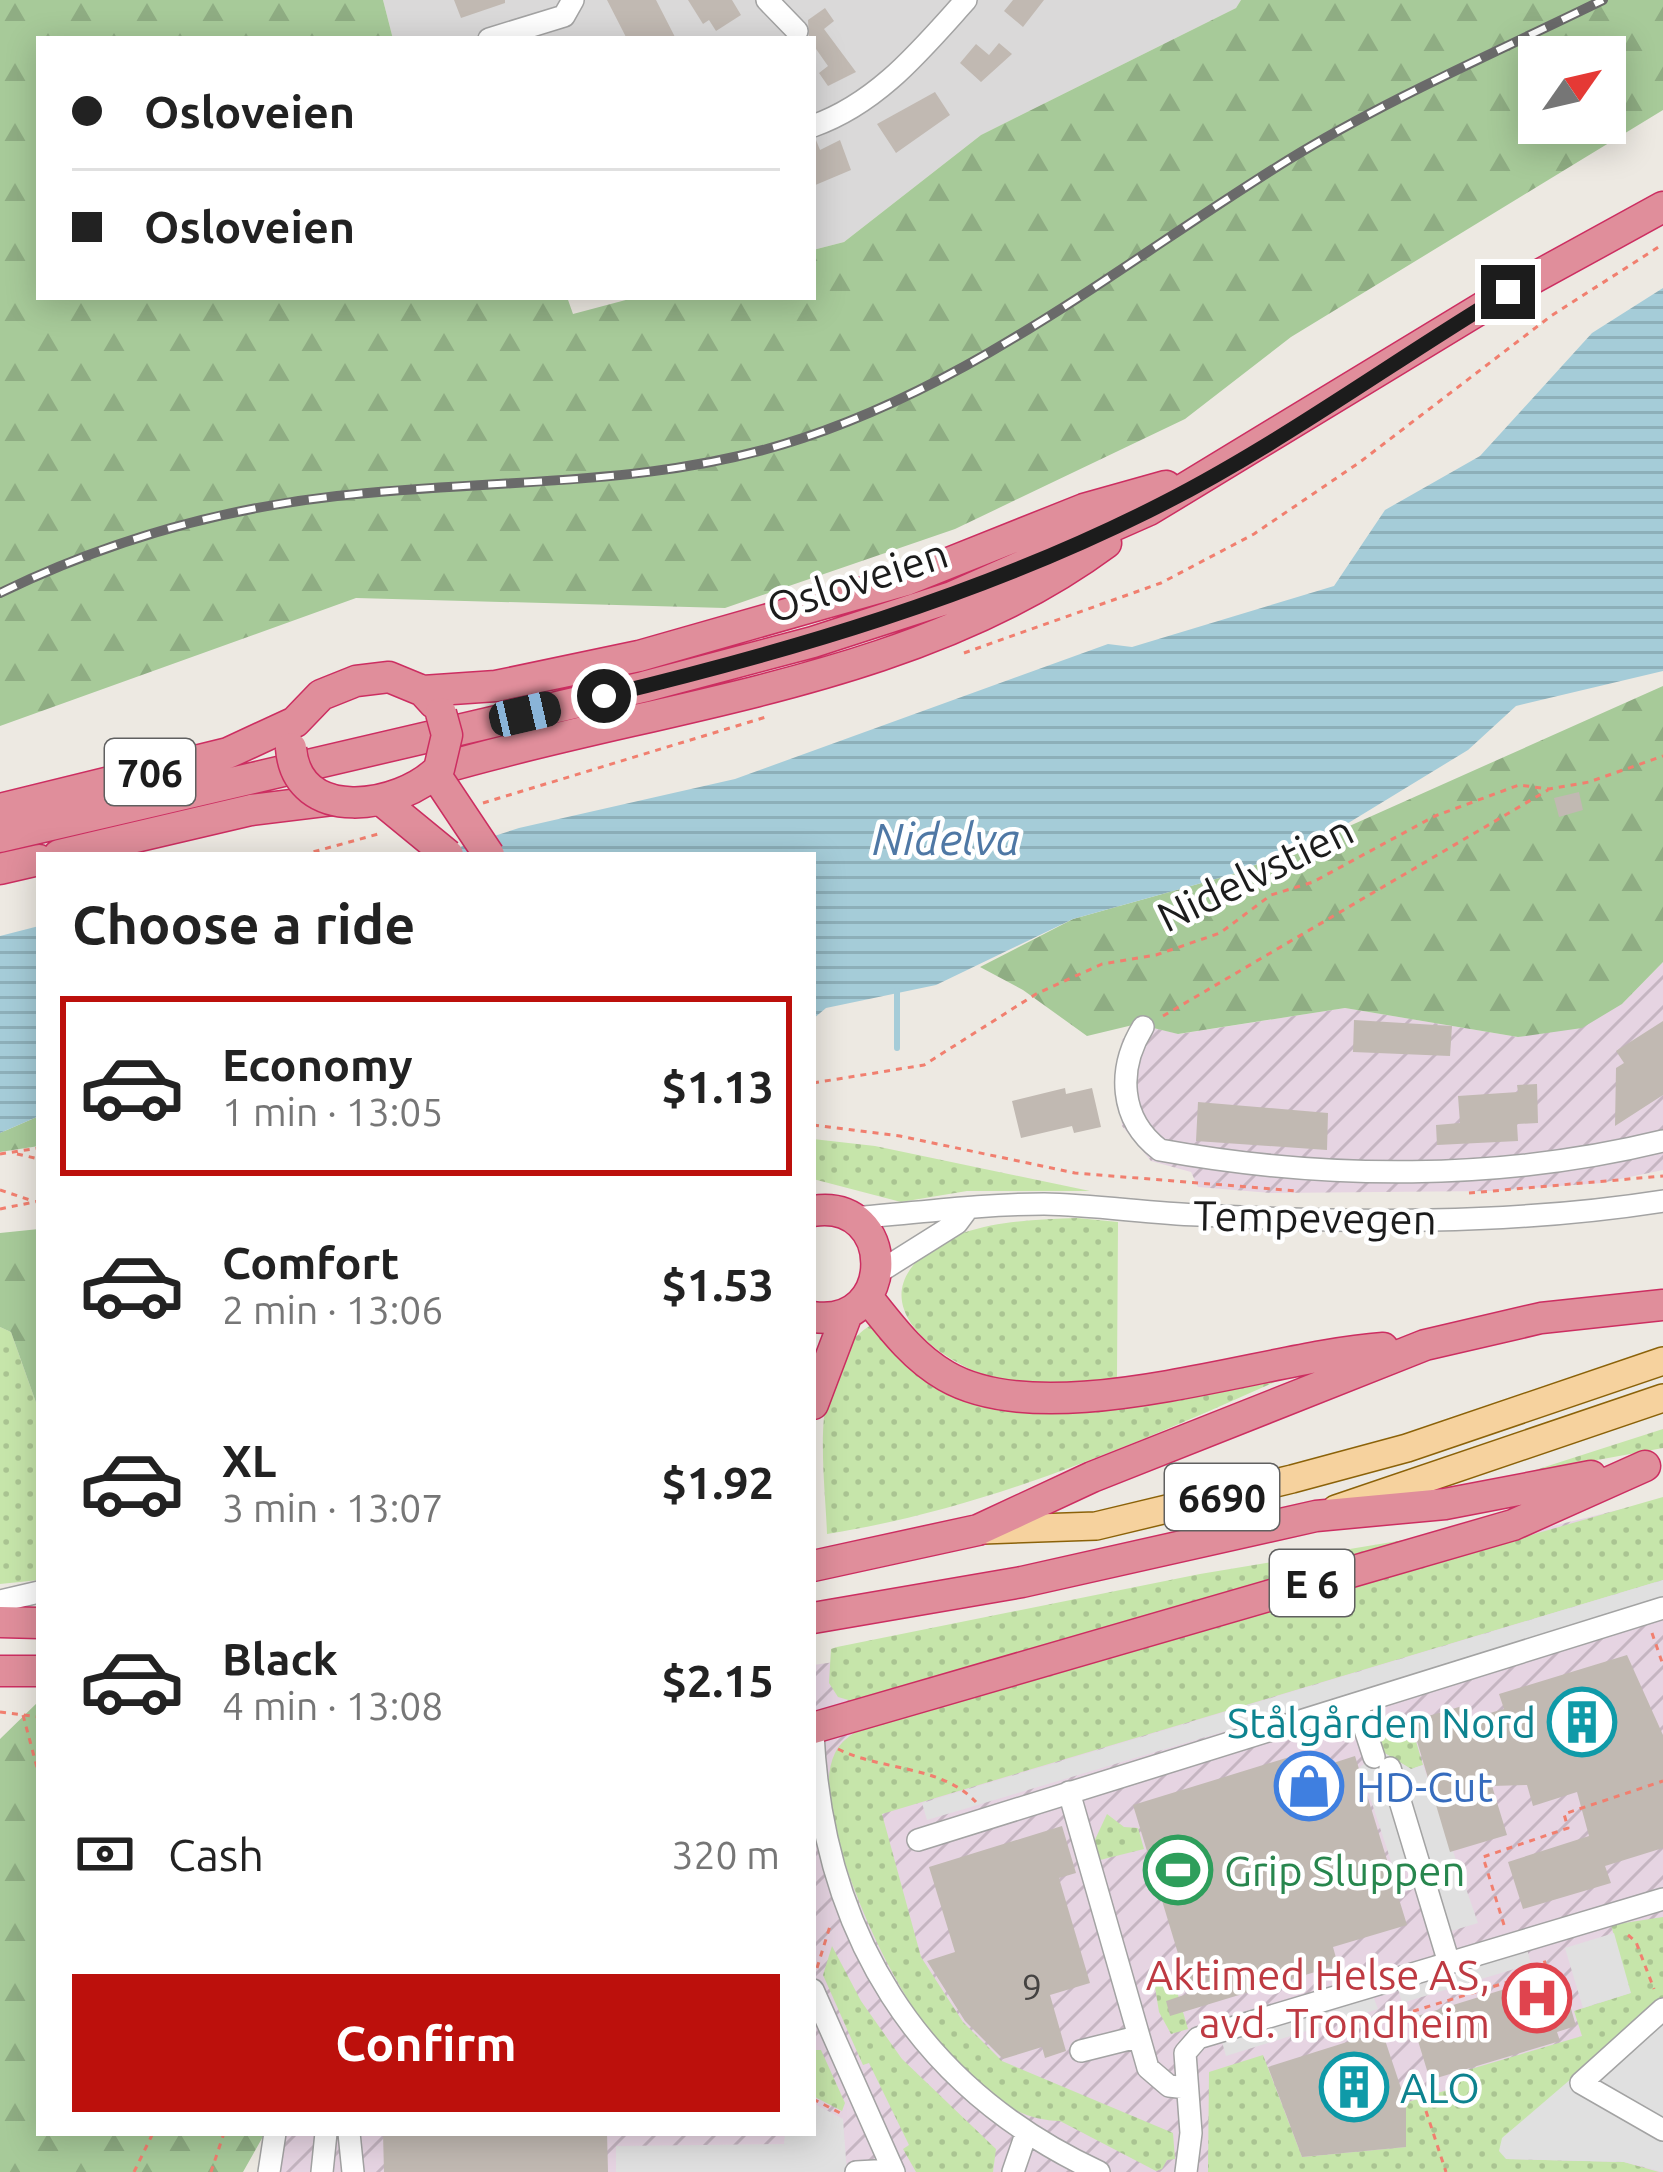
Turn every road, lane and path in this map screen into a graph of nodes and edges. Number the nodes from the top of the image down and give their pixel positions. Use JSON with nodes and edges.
{"nodes":[{"id":1,"x":573,"y":0,"type":"edge"},
{"id":2,"x":767,"y":0,"type":"edge"},
{"id":3,"x":966,"y":0,"type":"edge"},
{"id":4,"x":797,"y":32,"type":"dead end"},
{"id":5,"x":499,"y":36,"type":"edge"},
{"id":6,"x":816,"y":125,"type":"edge"},
{"id":7,"x":1663,"y":207,"type":"edge"},
{"id":8,"x":1663,"y":244,"type":"edge"},
{"id":9,"x":1649,"y":253,"type":"dead end"},
{"id":10,"x":1218,"y":471,"type":"junction"},
{"id":11,"x":1149,"y":511,"type":"junction"},
{"id":12,"x":432,"y":702,"type":"junction"},
{"id":13,"x":293,"y":735,"type":"junction"},
{"id":14,"x":1663,"y":756,"type":"edge"},
{"id":15,"x":437,"y":772,"type":"junction"},
{"id":16,"x":1549,"y":789,"type":"junction"},
{"id":17,"x":332,"y":800,"type":"junction"},
{"id":18,"x":381,"y":800,"type":"junction"},
{"id":19,"x":0,"y":808,"type":"edge"},
{"id":20,"x":0,"y":837,"type":"edge"},
{"id":21,"x":72,"y":852,"type":"edge"},
{"id":22,"x":444,"y":852,"type":"edge"},
{"id":23,"x":487,"y":852,"type":"edge"},
{"id":24,"x":36,"y":861,"type":"edge"},
{"id":25,"x":0,"y":869,"type":"edge"},
{"id":26,"x":1143,"y":1028,"type":"joint"},
{"id":27,"x":816,"y":1083,"type":"edge"},
{"id":28,"x":816,"y":1126,"type":"edge"},
{"id":29,"x":1663,"y":1141,"type":"edge"},
{"id":30,"x":36,"y":1149,"type":"edge"},
{"id":31,"x":14,"y":1153,"type":"junction"},
{"id":32,"x":0,"y":1154,"type":"edge"},
{"id":33,"x":36,"y":1158,"type":"edge"},
{"id":34,"x":1153,"y":1183,"type":"dead end"},
{"id":35,"x":0,"y":1190,"type":"edge"},
{"id":36,"x":1663,"y":1201,"type":"edge"},
{"id":37,"x":36,"y":1202,"type":"edge"},
{"id":38,"x":36,"y":1202,"type":"edge"},
{"id":39,"x":0,"y":1209,"type":"edge"},
{"id":40,"x":816,"y":1211,"type":"edge"},
{"id":41,"x":967,"y":1211,"type":"junction"},
{"id":42,"x":853,"y":1218,"type":"junction"},
{"id":43,"x":865,"y":1295,"type":"junction"},
{"id":44,"x":1663,"y":1305,"type":"edge"},
{"id":45,"x":816,"y":1316,"type":"edge"},
{"id":46,"x":1425,"y":1345,"type":"junction"},
{"id":47,"x":1663,"y":1361,"type":"edge"},
{"id":48,"x":816,"y":1398,"type":"edge"},
{"id":49,"x":1663,"y":1398,"type":"edge"},
{"id":50,"x":1654,"y":1464,"type":"edge"},
{"id":51,"x":1316,"y":1516,"type":"junction"},
{"id":52,"x":978,"y":1530,"type":"junction"},
{"id":53,"x":816,"y":1565,"type":"edge"},
{"id":54,"x":36,"y":1593,"type":"edge"},
{"id":55,"x":0,"y":1601,"type":"edge"},
{"id":56,"x":1654,"y":1611,"type":"edge"},
{"id":57,"x":816,"y":1617,"type":"edge"},
{"id":58,"x":0,"y":1622,"type":"edge"},
{"id":59,"x":36,"y":1622,"type":"edge"},
{"id":60,"x":1663,"y":1665,"type":"edge"},
{"id":61,"x":0,"y":1670,"type":"edge"},
{"id":62,"x":36,"y":1671,"type":"edge"},
{"id":63,"x":1358,"y":1706,"type":"junction"},
{"id":64,"x":0,"y":1712,"type":"edge"},
{"id":65,"x":23,"y":1715,"type":"junction"},
{"id":66,"x":36,"y":1717,"type":"edge"},
{"id":67,"x":820,"y":1736,"type":"edge"},
{"id":68,"x":36,"y":1764,"type":"edge"},
{"id":69,"x":1663,"y":1781,"type":"edge"},
{"id":70,"x":1069,"y":1792,"type":"junction"},
{"id":71,"x":988,"y":1818,"type":"junction"},
{"id":72,"x":918,"y":1840,"type":"dead end"},
{"id":73,"x":1663,"y":1899,"type":"edge"},
{"id":74,"x":830,"y":1927,"type":"dead end"},
{"id":75,"x":1623,"y":1931,"type":"dead end"},
{"id":76,"x":1537,"y":1936,"type":"junction"},
{"id":77,"x":1509,"y":1944,"type":"junction"},
{"id":78,"x":1449,"y":1963,"type":"junction"},
{"id":79,"x":816,"y":1976,"type":"edge"},
{"id":80,"x":1646,"y":1980,"type":"dead end"},
{"id":81,"x":816,"y":1982,"type":"edge"},
{"id":82,"x":1663,"y":2009,"type":"edge"},
{"id":83,"x":1390,"y":2011,"type":"dead end"},
{"id":84,"x":1136,"y":2037,"type":"junction"},
{"id":85,"x":1081,"y":2051,"type":"dead end"},
{"id":86,"x":1187,"y":2088,"type":"junction"},
{"id":87,"x":1426,"y":2111,"type":"dead end"},
{"id":88,"x":1663,"y":2130,"type":"edge"},
{"id":89,"x":1026,"y":2134,"type":"junction"},
{"id":90,"x":152,"y":2136,"type":"edge"},
{"id":91,"x":223,"y":2136,"type":"edge"},
{"id":92,"x":275,"y":2136,"type":"edge"},
{"id":93,"x":326,"y":2136,"type":"edge"},
{"id":94,"x":349,"y":2136,"type":"edge"},
{"id":95,"x":1064,"y":2156,"type":"junction"},
{"id":96,"x":894,"y":2171,"type":"edge"},
{"id":97,"x":134,"y":2172,"type":"edge"},
{"id":98,"x":211,"y":2172,"type":"edge"},
{"id":99,"x":269,"y":2172,"type":"edge"},
{"id":100,"x":322,"y":2172,"type":"edge"},
{"id":101,"x":353,"y":2172,"type":"edge"},
{"id":102,"x":856,"y":2172,"type":"edge"},
{"id":103,"x":1013,"y":2172,"type":"edge"},
{"id":104,"x":1047,"y":2172,"type":"edge"},
{"id":105,"x":1099,"y":2172,"type":"edge"},
{"id":106,"x":1186,"y":2172,"type":"edge"},
{"id":107,"x":1446,"y":2172,"type":"edge"}],
"edges":[{"from":1,"to":5,"type":"street"},
{"from":2,"to":4,"type":"street"},
{"from":3,"to":6,"type":"street"},
{"from":7,"to":10,"type":"highway","name":"Osloveien","number":"706"},
{"from":8,"to":9,"type":"path"},
{"from":10,"to":11,"type":"highway","name":"Osloveien","number":"706"},
{"from":10,"to":12,"type":"highway","number":"706"},
{"from":11,"to":15,"type":"highway","number":"706"},
{"from":11,"to":20,"type":"highway","name":"Osloveien","number":"706"},
{"from":12,"to":13,"type":"highway","number":"706"},
{"from":12,"to":15,"type":"highway","bridge":true},
{"from":13,"to":17,"type":"highway","bridge":true},
{"from":13,"to":19,"type":"highway","number":"706"},
{"from":14,"to":16,"type":"path","name":"Nidelvstien"},
{"from":15,"to":18,"type":"highway","number":"706","bridge":true},
{"from":15,"to":23,"type":"highway","bridge":true},
{"from":16,"to":26,"type":"path"},
{"from":16,"to":27,"type":"path","name":"Nidelvstien"},
{"from":17,"to":18,"type":"highway","number":"706","bridge":true},
{"from":17,"to":21,"type":"highway","number":"706"},
{"from":18,"to":22,"type":"highway","bridge":true},
{"from":24,"to":25,"type":"highway"},
{"from":26,"to":29,"type":"street"},
{"from":28,"to":34,"type":"path"},
{"from":30,"to":31,"type":"path"},
{"from":31,"to":32,"type":"path"},
{"from":31,"to":33,"type":"path"},
{"from":35,"to":37,"type":"path"},
{"from":36,"to":41,"type":"street","name":"Tempevegen"},
{"from":38,"to":39,"type":"path"},
{"from":40,"to":42,"type":"highway"},
{"from":41,"to":42,"type":"street","name":"Tempevegen"},
{"from":41,"to":43,"type":"street"},
{"from":42,"to":43,"type":"highway"},
{"from":43,"to":45,"type":"highway"},
{"from":43,"to":46,"type":"highway"},
{"from":43,"to":48,"type":"highway"},
{"from":44,"to":46,"type":"highway"},
{"from":46,"to":52,"type":"highway"},
{"from":47,"to":52,"type":"main road","number":"6690"},
{"from":49,"to":51,"type":"main road","number":"6690"},
{"from":50,"to":51,"type":"highway","number":"E 6"},
{"from":50,"to":67,"type":"highway","number":"E 6"},
{"from":51,"to":57,"type":"highway","number":"E 6"},
{"from":52,"to":53,"type":"highway"},
{"from":54,"to":55,"type":"street"},
{"from":56,"to":60,"type":"path"},
{"from":56,"to":63,"type":"street"},
{"from":58,"to":59,"type":"highway"},
{"from":61,"to":62,"type":"highway"},
{"from":63,"to":70,"type":"street"},
{"from":63,"to":78,"type":"street"},
{"from":64,"to":65,"type":"path"},
{"from":65,"to":66,"type":"path"},
{"from":65,"to":68,"type":"path"},
{"from":67,"to":71,"type":"path"},
{"from":67,"to":89,"type":"street"},
{"from":69,"to":77,"type":"path"},
{"from":70,"to":71,"type":"street"},
{"from":70,"to":84,"type":"street"},
{"from":71,"to":72,"type":"street"},
{"from":73,"to":76,"type":"street"},
{"from":74,"to":79,"type":"path"},
{"from":75,"to":80,"type":"path"},
{"from":76,"to":77,"type":"street"},
{"from":76,"to":83,"type":"path"},
{"from":77,"to":78,"type":"street"},
{"from":78,"to":86,"type":"street"},
{"from":81,"to":96,"type":"street"},
{"from":82,"to":88,"type":"street"},
{"from":84,"to":85,"type":"street"},
{"from":84,"to":86,"type":"street"},
{"from":86,"to":106,"type":"street"},
{"from":87,"to":107,"type":"path"},
{"from":89,"to":95,"type":"street"},
{"from":89,"to":103,"type":"street"},
{"from":90,"to":97,"type":"path"},
{"from":91,"to":98,"type":"path"},
{"from":92,"to":99,"type":"street"},
{"from":93,"to":100,"type":"street"},
{"from":94,"to":101,"type":"street"},
{"from":95,"to":104,"type":"street"},
{"from":95,"to":105,"type":"street"},
{"from":96,"to":102,"type":"street"}]}
